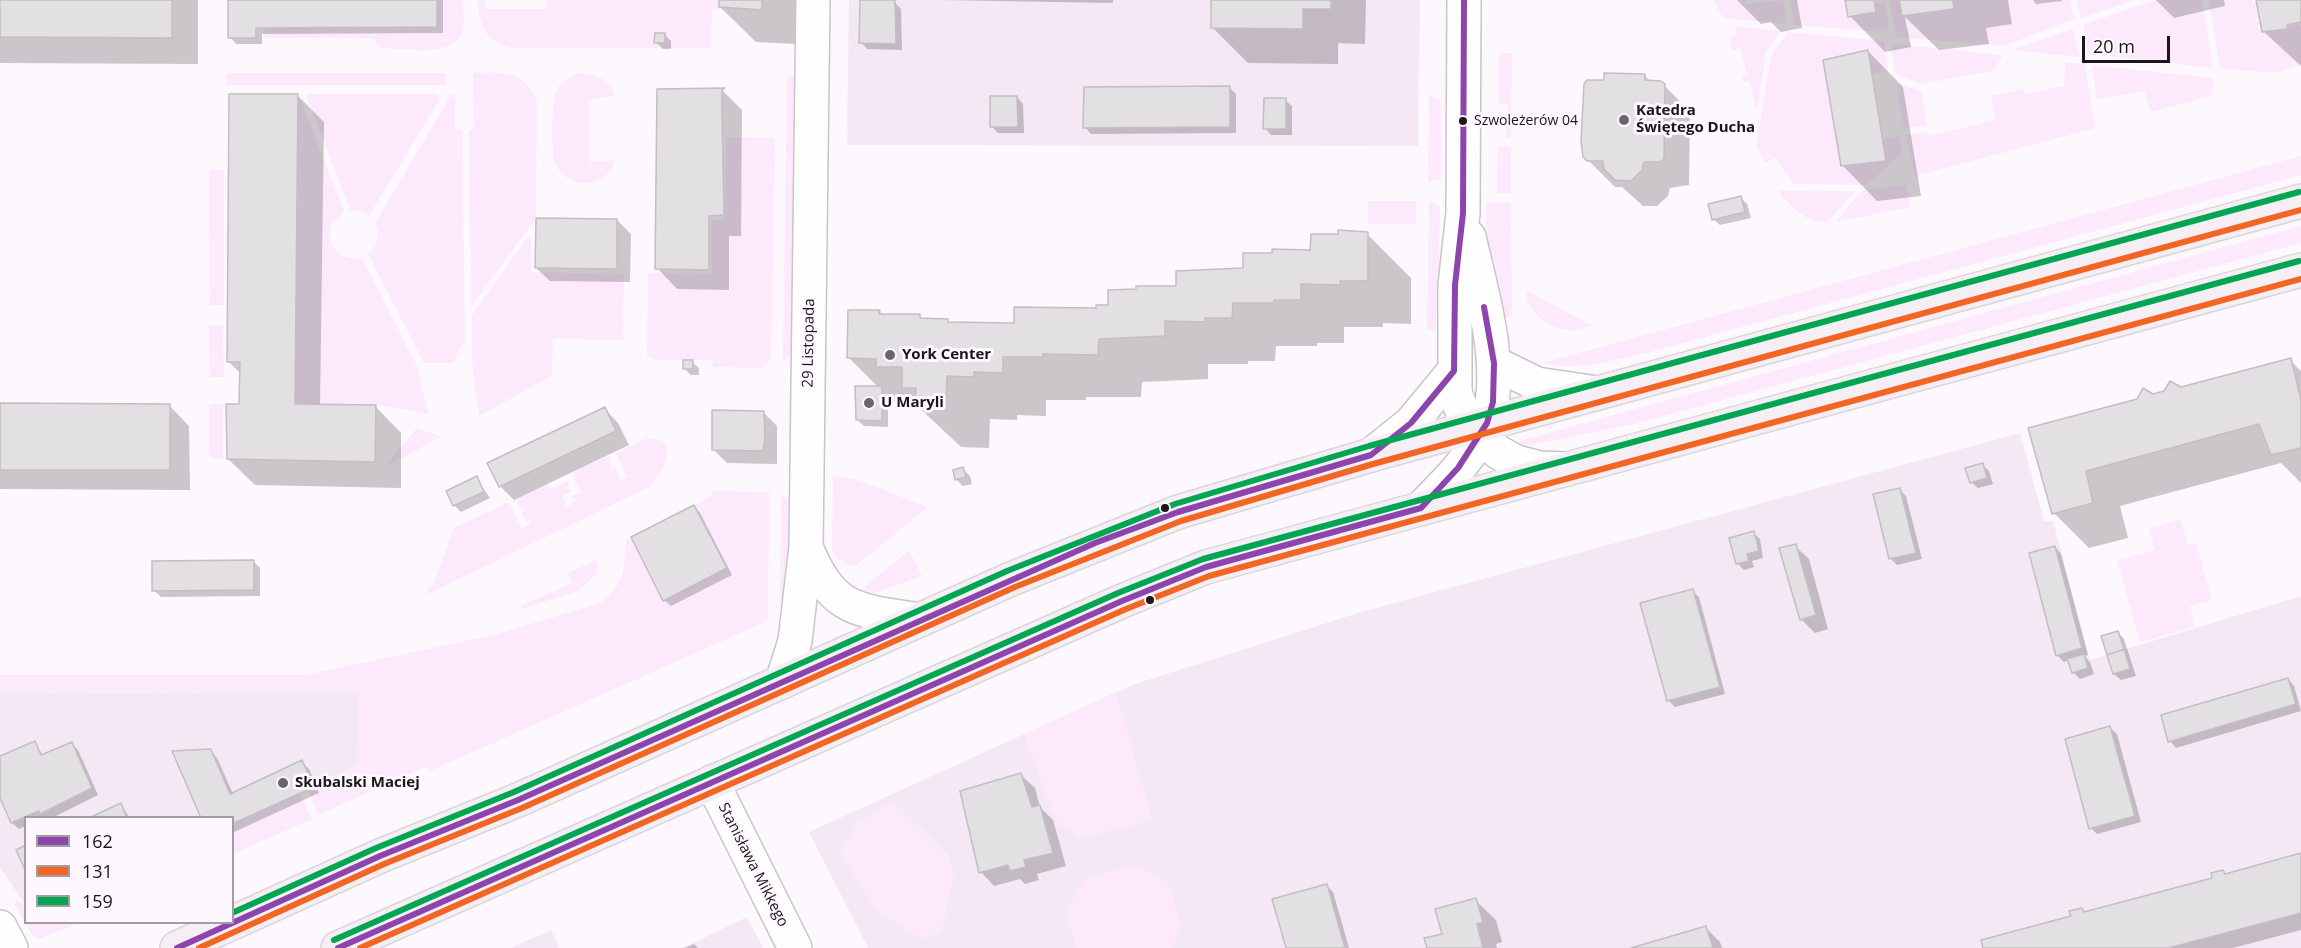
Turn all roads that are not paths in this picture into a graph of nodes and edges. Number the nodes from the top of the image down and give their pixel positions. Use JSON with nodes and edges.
{"nodes":[{"id":1,"x":813,"y":0,"type":"edge"},
{"id":2,"x":1464,"y":0,"type":"edge"},
{"id":3,"x":2301,"y":201,"type":"edge"},
{"id":4,"x":1463,"y":213,"type":"junction"},
{"id":5,"x":2301,"y":270,"type":"edge"},
{"id":6,"x":1494,"y":363,"type":"junction"},
{"id":7,"x":1454,"y":371,"type":"junction"},
{"id":8,"x":1597,"y":393,"type":"junction"},
{"id":9,"x":1478,"y":430,"type":"junction"},
{"id":10,"x":1371,"y":454,"type":"junction"},
{"id":11,"x":1566,"y":469,"type":"junction"},
{"id":12,"x":1421,"y":508,"type":"junction"},
{"id":13,"x":806,"y":547,"type":"junction"},
{"id":14,"x":920,"y":620,"type":"junction"},
{"id":15,"x":782,"y":682,"type":"junction"},
{"id":16,"x":712,"y":782,"type":"junction"},
{"id":17,"x":234,"y":922,"type":"edge"},
{"id":18,"x":230,"y":924,"type":"edge"},
{"id":19,"x":0,"y":927,"type":"edge"},
{"id":20,"x":11,"y":948,"type":"edge"},
{"id":21,"x":177,"y":948,"type":"edge"},
{"id":22,"x":338,"y":948,"type":"edge"},
{"id":23,"x":795,"y":948,"type":"edge"}],
"edges":[{"from":1,"to":13,"type":"street","name":"29 Listopada"},
{"from":2,"to":4,"type":"street"},
{"from":3,"to":8,"type":"main road"},
{"from":4,"to":6,"type":"street"},
{"from":4,"to":7,"type":"street"},
{"from":5,"to":11,"type":"main road"},
{"from":6,"to":8,"type":"street"},
{"from":6,"to":9,"type":"street"},
{"from":7,"to":9,"type":"street"},
{"from":7,"to":10,"type":"street"},
{"from":8,"to":9,"type":"main road"},
{"from":9,"to":10,"type":"main road"},
{"from":9,"to":11,"type":"street"},
{"from":9,"to":12,"type":"street"},
{"from":10,"to":14,"type":"main road"},
{"from":11,"to":12,"type":"main road"},
{"from":12,"to":16,"type":"main road"},
{"from":13,"to":14,"type":"street"},
{"from":13,"to":15,"type":"street","name":"29 Listopada"},
{"from":14,"to":15,"type":"main road"},
{"from":15,"to":17,"type":"main road"},
{"from":16,"to":22,"type":"main road"},
{"from":16,"to":23,"type":"street","name":"Stanisława Mikkego"},
{"from":18,"to":21,"type":"main road"},
{"from":19,"to":20,"type":"street"}]}
